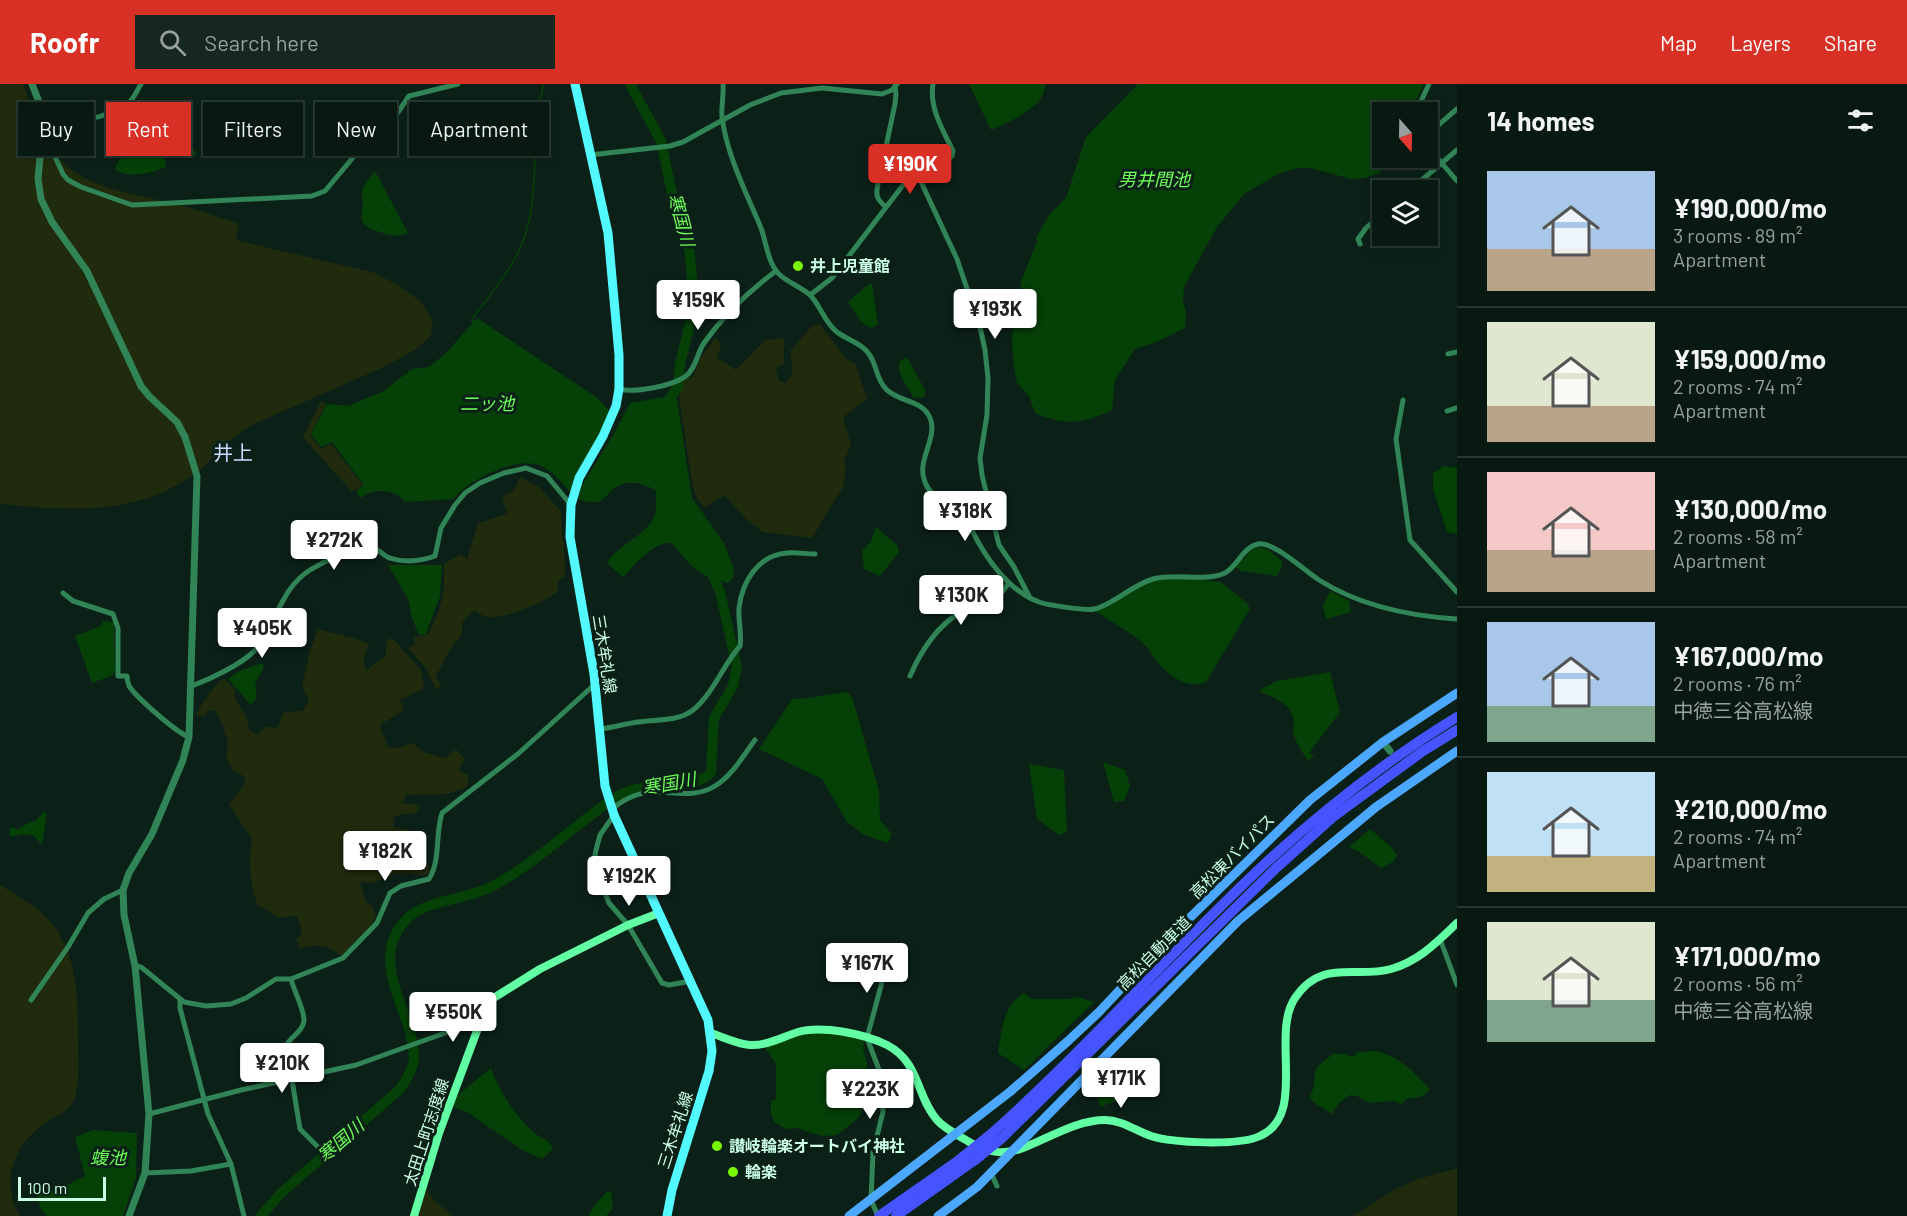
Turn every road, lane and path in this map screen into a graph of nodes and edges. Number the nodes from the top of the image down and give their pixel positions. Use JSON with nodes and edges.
{"nodes":[{"id":1,"x":32,"y":84,"type":"edge"},
{"id":2,"x":141,"y":84,"type":"edge"},
{"id":3,"x":458,"y":84,"type":"edge"},
{"id":4,"x":575,"y":84,"type":"edge"},
{"id":5,"x":723,"y":84,"type":"edge"},
{"id":6,"x":933,"y":84,"type":"edge"},
{"id":7,"x":896,"y":85,"type":"edge"},
{"id":8,"x":1429,"y":85,"type":"edge"},
{"id":9,"x":39,"y":102,"type":"edge"},
{"id":10,"x":1421,"y":102,"type":"edge"},
{"id":11,"x":1457,"y":109,"type":"edge"},
{"id":12,"x":94,"y":117,"type":"edge"},
{"id":13,"x":722,"y":120,"type":"junction"},
{"id":14,"x":1438,"y":125,"type":"edge"},
{"id":15,"x":1457,"y":150,"type":"edge"},
{"id":16,"x":590,"y":155,"type":"junction"},
{"id":17,"x":41,"y":156,"type":"edge"},
{"id":18,"x":55,"y":156,"type":"edge"},
{"id":19,"x":1438,"y":160,"type":"edge"},
{"id":20,"x":1441,"y":164,"type":"junction"},
{"id":21,"x":921,"y":173,"type":"junction"},
{"id":22,"x":1422,"y":180,"type":"edge"},
{"id":23,"x":1457,"y":181,"type":"edge"},
{"id":24,"x":886,"y":207,"type":"junction"},
{"id":25,"x":1372,"y":223,"type":"edge"},
{"id":26,"x":1360,"y":244,"type":"dead end"},
{"id":27,"x":776,"y":271,"type":"junction"},
{"id":28,"x":810,"y":295,"type":"junction"},
{"id":29,"x":1457,"y":352,"type":"edge"},
{"id":30,"x":1448,"y":354,"type":"dead end"},
{"id":31,"x":618,"y":392,"type":"junction"},
{"id":32,"x":1403,"y":400,"type":"dead end"},
{"id":33,"x":1457,"y":408,"type":"edge"},
{"id":34,"x":1447,"y":411,"type":"dead end"},
{"id":35,"x":571,"y":502,"type":"junction"},
{"id":36,"x":815,"y":554,"type":"dead end"},
{"id":37,"x":1009,"y":583,"type":"junction"},
{"id":38,"x":1457,"y":592,"type":"edge"},
{"id":39,"x":63,"y":593,"type":"dead end"},
{"id":40,"x":1030,"y":598,"type":"junction"},
{"id":41,"x":1457,"y":620,"type":"edge"},
{"id":42,"x":910,"y":676,"type":"dead end"},
{"id":43,"x":596,"y":684,"type":"junction"},
{"id":44,"x":192,"y":686,"type":"junction"},
{"id":45,"x":1457,"y":693,"type":"edge"},
{"id":46,"x":1457,"y":717,"type":"edge"},
{"id":47,"x":601,"y":729,"type":"junction"},
{"id":48,"x":1457,"y":730,"type":"edge"},
{"id":49,"x":189,"y":737,"type":"junction"},
{"id":50,"x":755,"y":740,"type":"dead end"},
{"id":51,"x":1383,"y":742,"type":"junction"},
{"id":52,"x":1390,"y":751,"type":"dead end"},
{"id":53,"x":1457,"y":751,"type":"edge"},
{"id":54,"x":611,"y":807,"type":"junction"},
{"id":55,"x":123,"y":890,"type":"junction"},
{"id":56,"x":659,"y":913,"type":"junction"},
{"id":57,"x":1457,"y":923,"type":"edge"},
{"id":58,"x":628,"y":925,"type":"junction"},
{"id":59,"x":1440,"y":939,"type":"junction"},
{"id":60,"x":889,"y":956,"type":"dead end"},
{"id":61,"x":135,"y":966,"type":"junction"},
{"id":62,"x":291,"y":979,"type":"junction"},
{"id":63,"x":691,"y":981,"type":"junction"},
{"id":64,"x":1457,"y":985,"type":"edge"},
{"id":65,"x":180,"y":999,"type":"junction"},
{"id":66,"x":31,"y":1000,"type":"dead end"},
{"id":67,"x":481,"y":1020,"type":"junction"},
{"id":68,"x":711,"y":1032,"type":"junction"},
{"id":69,"x":867,"y":1038,"type":"junction"},
{"id":70,"x":291,"y":1080,"type":"junction"},
{"id":71,"x":204,"y":1100,"type":"junction"},
{"id":72,"x":148,"y":1114,"type":"junction"},
{"id":73,"x":956,"y":1134,"type":"junction"},
{"id":74,"x":321,"y":1150,"type":"dead end"},
{"id":75,"x":1012,"y":1152,"type":"junction"},
{"id":76,"x":231,"y":1164,"type":"junction"},
{"id":77,"x":145,"y":1173,"type":"junction"},
{"id":78,"x":991,"y":1173,"type":"junction"},
{"id":79,"x":997,"y":1186,"type":"dead end"},
{"id":80,"x":871,"y":1200,"type":"junction"},
{"id":81,"x":885,"y":1215,"type":"edge"},
{"id":82,"x":129,"y":1216,"type":"edge"},
{"id":83,"x":244,"y":1216,"type":"edge"},
{"id":84,"x":414,"y":1216,"type":"edge"},
{"id":85,"x":667,"y":1216,"type":"edge"},
{"id":86,"x":849,"y":1216,"type":"edge"},
{"id":87,"x":938,"y":1216,"type":"edge"}],
"edges":[{"from":1,"to":9,"type":"street"},
{"from":2,"to":12,"type":"street"},
{"from":3,"to":18,"type":"street"},
{"from":4,"to":16,"type":"main road","name":"三木牟礼線"},
{"from":5,"to":13,"type":"street"},
{"from":6,"to":21,"type":"street"},
{"from":7,"to":13,"type":"street"},
{"from":7,"to":24,"type":"street"},
{"from":8,"to":10,"type":"street"},
{"from":11,"to":14,"type":"street"},
{"from":13,"to":16,"type":"street"},
{"from":13,"to":27,"type":"street"},
{"from":15,"to":20,"type":"street"},
{"from":16,"to":31,"type":"main road","name":"三木牟礼線"},
{"from":17,"to":44,"type":"street"},
{"from":19,"to":20,"type":"street"},
{"from":20,"to":22,"type":"street"},
{"from":20,"to":23,"type":"street"},
{"from":21,"to":24,"type":"street"},
{"from":21,"to":40,"type":"street"},
{"from":24,"to":28,"type":"street"},
{"from":25,"to":26,"type":"street"},
{"from":27,"to":28,"type":"street"},
{"from":27,"to":31,"type":"street"},
{"from":28,"to":37,"type":"street"},
{"from":29,"to":30,"type":"street"},
{"from":31,"to":35,"type":"main road","name":"三木牟礼線"},
{"from":32,"to":38,"type":"street"},
{"from":33,"to":34,"type":"street"},
{"from":35,"to":43,"type":"main road","name":"三木牟礼線"},
{"from":35,"to":44,"type":"street"},
{"from":36,"to":47,"type":"street"},
{"from":37,"to":40,"type":"street"},
{"from":37,"to":42,"type":"street"},
{"from":39,"to":49,"type":"street"},
{"from":40,"to":41,"type":"street"},
{"from":43,"to":47,"type":"main road","name":"三木牟礼線"},
{"from":43,"to":62,"type":"street"},
{"from":44,"to":49,"type":"street"},
{"from":45,"to":51,"type":"highway","name":"高松東バイパス"},
{"from":46,"to":81,"type":"highway","name":"高松自動車道","bridge":true},
{"from":47,"to":54,"type":"main road","name":"三木牟礼線"},
{"from":48,"to":81,"type":"highway","name":"高松自動車道","bridge":true},
{"from":49,"to":55,"type":"street"},
{"from":50,"to":54,"type":"street"},
{"from":51,"to":52,"type":"street"},
{"from":51,"to":73,"type":"highway","name":"高松東バイパス"},
{"from":53,"to":75,"type":"highway"},
{"from":54,"to":56,"type":"main road","name":"三木牟礼線"},
{"from":54,"to":58,"type":"street"},
{"from":55,"to":61,"type":"street"},
{"from":55,"to":66,"type":"street"},
{"from":56,"to":58,"type":"main road","name":"太田上町志度線"},
{"from":56,"to":63,"type":"main road","name":"三木牟礼線"},
{"from":57,"to":59,"type":"main road"},
{"from":58,"to":63,"type":"street"},
{"from":58,"to":67,"type":"main road","name":"太田上町志度線"},
{"from":59,"to":64,"type":"street"},
{"from":59,"to":75,"type":"main road"},
{"from":60,"to":69,"type":"street"},
{"from":61,"to":65,"type":"street"},
{"from":61,"to":72,"type":"street"},
{"from":62,"to":65,"type":"street"},
{"from":62,"to":70,"type":"street"},
{"from":63,"to":68,"type":"main road","name":"三木牟礼線"},
{"from":65,"to":71,"type":"street"},
{"from":67,"to":70,"type":"street"},
{"from":67,"to":84,"type":"main road","name":"太田上町志度線"},
{"from":68,"to":69,"type":"main road"},
{"from":68,"to":85,"type":"main road","name":"三木牟礼線"},
{"from":69,"to":73,"type":"main road"},
{"from":69,"to":80,"type":"street"},
{"from":70,"to":71,"type":"street"},
{"from":70,"to":74,"type":"street"},
{"from":71,"to":72,"type":"street"},
{"from":71,"to":76,"type":"street"},
{"from":72,"to":77,"type":"street"},
{"from":73,"to":75,"type":"main road"},
{"from":73,"to":80,"type":"highway","name":"高松東バイパス"},
{"from":75,"to":78,"type":"highway"},
{"from":76,"to":77,"type":"street"},
{"from":76,"to":83,"type":"street"},
{"from":77,"to":82,"type":"street"},
{"from":78,"to":79,"type":"street"},
{"from":78,"to":87,"type":"highway"},
{"from":80,"to":81,"type":"street"},
{"from":80,"to":86,"type":"highway","name":"高松東バイパス"}]}
